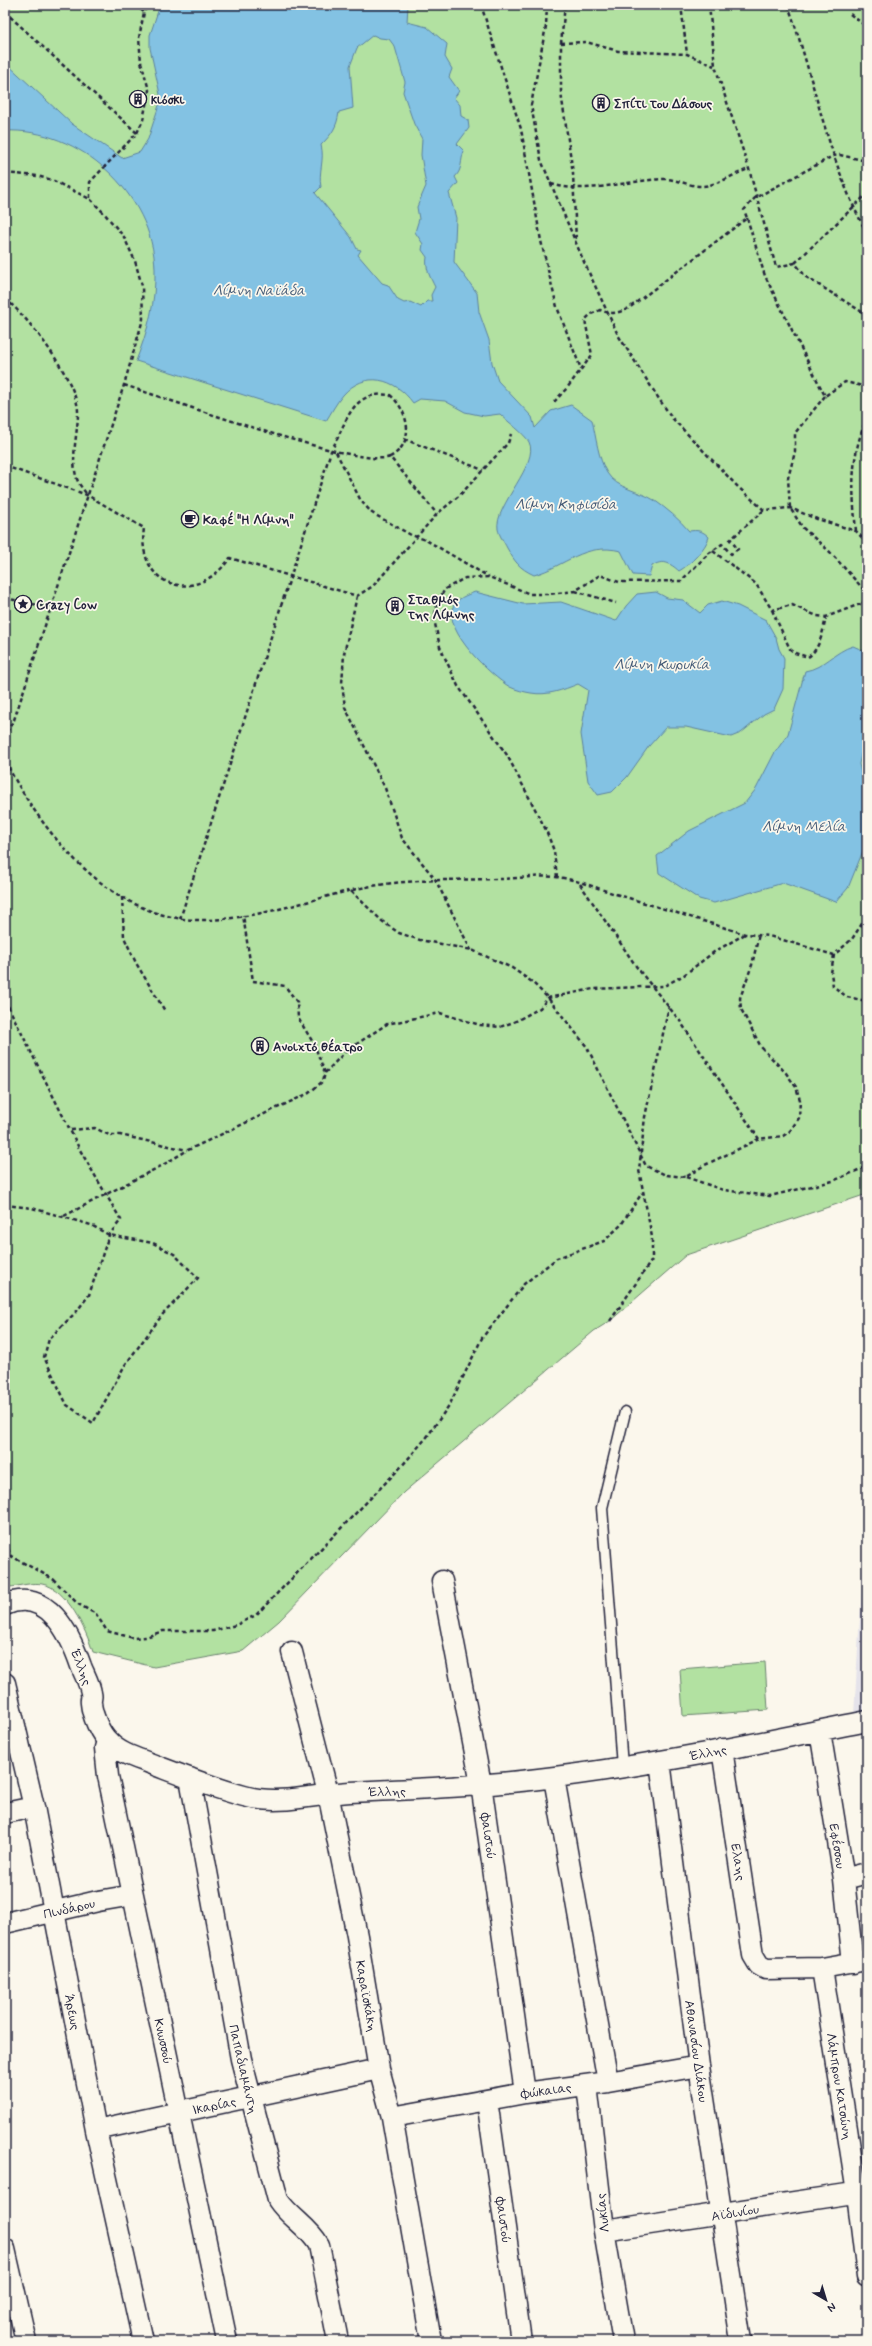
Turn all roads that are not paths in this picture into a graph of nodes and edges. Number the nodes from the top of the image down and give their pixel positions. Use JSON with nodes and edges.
{"nodes":[{"id":1,"x":625,"y":1412,"type":"dead end"},
{"id":2,"x":442,"y":1581,"type":"dead end"},
{"id":3,"x":5,"y":1605,"type":"edge"},
{"id":4,"x":292,"y":1652,"type":"dead end"},
{"id":5,"x":5,"y":1686,"type":"edge"},
{"id":6,"x":867,"y":1721,"type":"edge"},
{"id":7,"x":820,"y":1731,"type":"junction"},
{"id":8,"x":107,"y":1741,"type":"junction"},
{"id":9,"x":722,"y":1749,"type":"junction"},
{"id":10,"x":660,"y":1761,"type":"junction"},
{"id":11,"x":622,"y":1766,"type":"junction"},
{"id":12,"x":190,"y":1778,"type":"junction"},
{"id":13,"x":554,"y":1778,"type":"junction"},
{"id":14,"x":482,"y":1784,"type":"junction"},
{"id":15,"x":328,"y":1793,"type":"junction"},
{"id":16,"x":34,"y":1806,"type":"junction"},
{"id":17,"x":5,"y":1813,"type":"edge"},
{"id":18,"x":867,"y":1873,"type":"edge"},
{"id":19,"x":844,"y":1878,"type":"junction"},
{"id":20,"x":133,"y":1896,"type":"junction"},
{"id":21,"x":53,"y":1911,"type":"junction"},
{"id":22,"x":5,"y":1923,"type":"edge"},
{"id":23,"x":860,"y":1961,"type":"edge"},
{"id":24,"x":822,"y":1968,"type":"junction"},
{"id":25,"x":699,"y":2066,"type":"junction"},
{"id":26,"x":380,"y":2069,"type":"junction"},
{"id":27,"x":608,"y":2082,"type":"junction"},
{"id":28,"x":587,"y":2085,"type":"junction"},
{"id":29,"x":525,"y":2093,"type":"junction"},
{"id":30,"x":250,"y":2097,"type":"junction"},
{"id":31,"x":487,"y":2100,"type":"junction"},
{"id":32,"x":179,"y":2112,"type":"junction"},
{"id":33,"x":392,"y":2117,"type":"junction"},
{"id":34,"x":96,"y":2130,"type":"junction"},
{"id":35,"x":862,"y":2192,"type":"edge"},
{"id":36,"x":720,"y":2214,"type":"junction"},
{"id":37,"x":604,"y":2231,"type":"junction"},
{"id":38,"x":5,"y":2250,"type":"edge"},
{"id":39,"x":867,"y":2276,"type":"edge"},
{"id":40,"x":26,"y":2341,"type":"edge"},
{"id":41,"x":143,"y":2341,"type":"edge"},
{"id":42,"x":227,"y":2341,"type":"edge"},
{"id":43,"x":338,"y":2341,"type":"edge"},
{"id":44,"x":431,"y":2341,"type":"edge"},
{"id":45,"x":521,"y":2341,"type":"edge"},
{"id":46,"x":623,"y":2341,"type":"edge"},
{"id":47,"x":741,"y":2341,"type":"edge"}],
"edges":[{"from":1,"to":11,"type":"lane"},
{"from":2,"to":14,"type":"street","name":"Φαιστού"},
{"from":3,"to":8,"type":"street","name":"Έλλης"},
{"from":4,"to":15,"type":"street","name":"Καραϊσκάκη"},
{"from":5,"to":16,"type":"street","name":"Άρεως"},
{"from":6,"to":7,"type":"street","name":"Έλλης"},
{"from":7,"to":9,"type":"street","name":"Έλλης"},
{"from":7,"to":19,"type":"street","name":"Εφέσσου"},
{"from":8,"to":12,"type":"street","name":"Έλλης"},
{"from":8,"to":20,"type":"street","name":"Κνωσσού"},
{"from":9,"to":10,"type":"street","name":"Έλλης"},
{"from":9,"to":24,"type":"street","name":"Ελαης"},
{"from":10,"to":11,"type":"street","name":"Έλλης"},
{"from":10,"to":25,"type":"street","name":"Αθανασίου Διάκου"},
{"from":11,"to":13,"type":"street","name":"Έλλης"},
{"from":12,"to":15,"type":"street","name":"Έλλης"},
{"from":12,"to":30,"type":"street","name":"Παπαδιαμάντη"},
{"from":13,"to":14,"type":"street","name":"Έλλης"},
{"from":13,"to":27,"type":"street"},
{"from":14,"to":15,"type":"street","name":"Έλλης"},
{"from":14,"to":29,"type":"street","name":"Φαιστού"},
{"from":15,"to":26,"type":"street","name":"Καραϊσκάκη"},
{"from":16,"to":17,"type":"street"},
{"from":16,"to":21,"type":"street","name":"Άρεως"},
{"from":18,"to":19,"type":"street"},
{"from":19,"to":23,"type":"street","name":"Εφέσσου"},
{"from":20,"to":21,"type":"street","name":"Πινδάρου"},
{"from":20,"to":32,"type":"street","name":"Κνωσσού"},
{"from":21,"to":22,"type":"street","name":"Πινδάρου"},
{"from":21,"to":34,"type":"street","name":"Άρεως"},
{"from":23,"to":24,"type":"street"},
{"from":24,"to":35,"type":"street","name":"Λάμπρου Κατσώνη"},
{"from":25,"to":27,"type":"street","name":"Φώκαιας"},
{"from":25,"to":36,"type":"street","name":"Αθανασίου Διάκου"},
{"from":26,"to":30,"type":"street","name":"Ικαρίας"},
{"from":26,"to":33,"type":"street","name":"Καραϊσκάκη"},
{"from":27,"to":28,"type":"street","name":"Φώκαιας"},
{"from":28,"to":29,"type":"street","name":"Φώκαιας"},
{"from":28,"to":37,"type":"street","name":"Λυκίας"},
{"from":29,"to":31,"type":"street","name":"Φώκαιας"},
{"from":30,"to":32,"type":"street","name":"Ικαρίας"},
{"from":30,"to":43,"type":"street","name":"Παπαδιαμάντη"},
{"from":31,"to":33,"type":"street","name":"Φώκαιας"},
{"from":31,"to":45,"type":"street","name":"Φαιστού"},
{"from":32,"to":34,"type":"street","name":"Ικαρίας"},
{"from":32,"to":42,"type":"street","name":"Κνωσσού"},
{"from":33,"to":44,"type":"street","name":"Καραϊσκάκη"},
{"from":34,"to":41,"type":"street","name":"Άρεως"},
{"from":35,"to":36,"type":"street","name":"Αϊδινίου"},
{"from":35,"to":39,"type":"street","name":"Λάμπρου Κατσώνη"},
{"from":36,"to":37,"type":"street","name":"Αϊδινίου"},
{"from":36,"to":47,"type":"street","name":"Αθανασίου Διάκου"},
{"from":37,"to":46,"type":"street","name":"Λυκίας"},
{"from":38,"to":40,"type":"street"}]}
